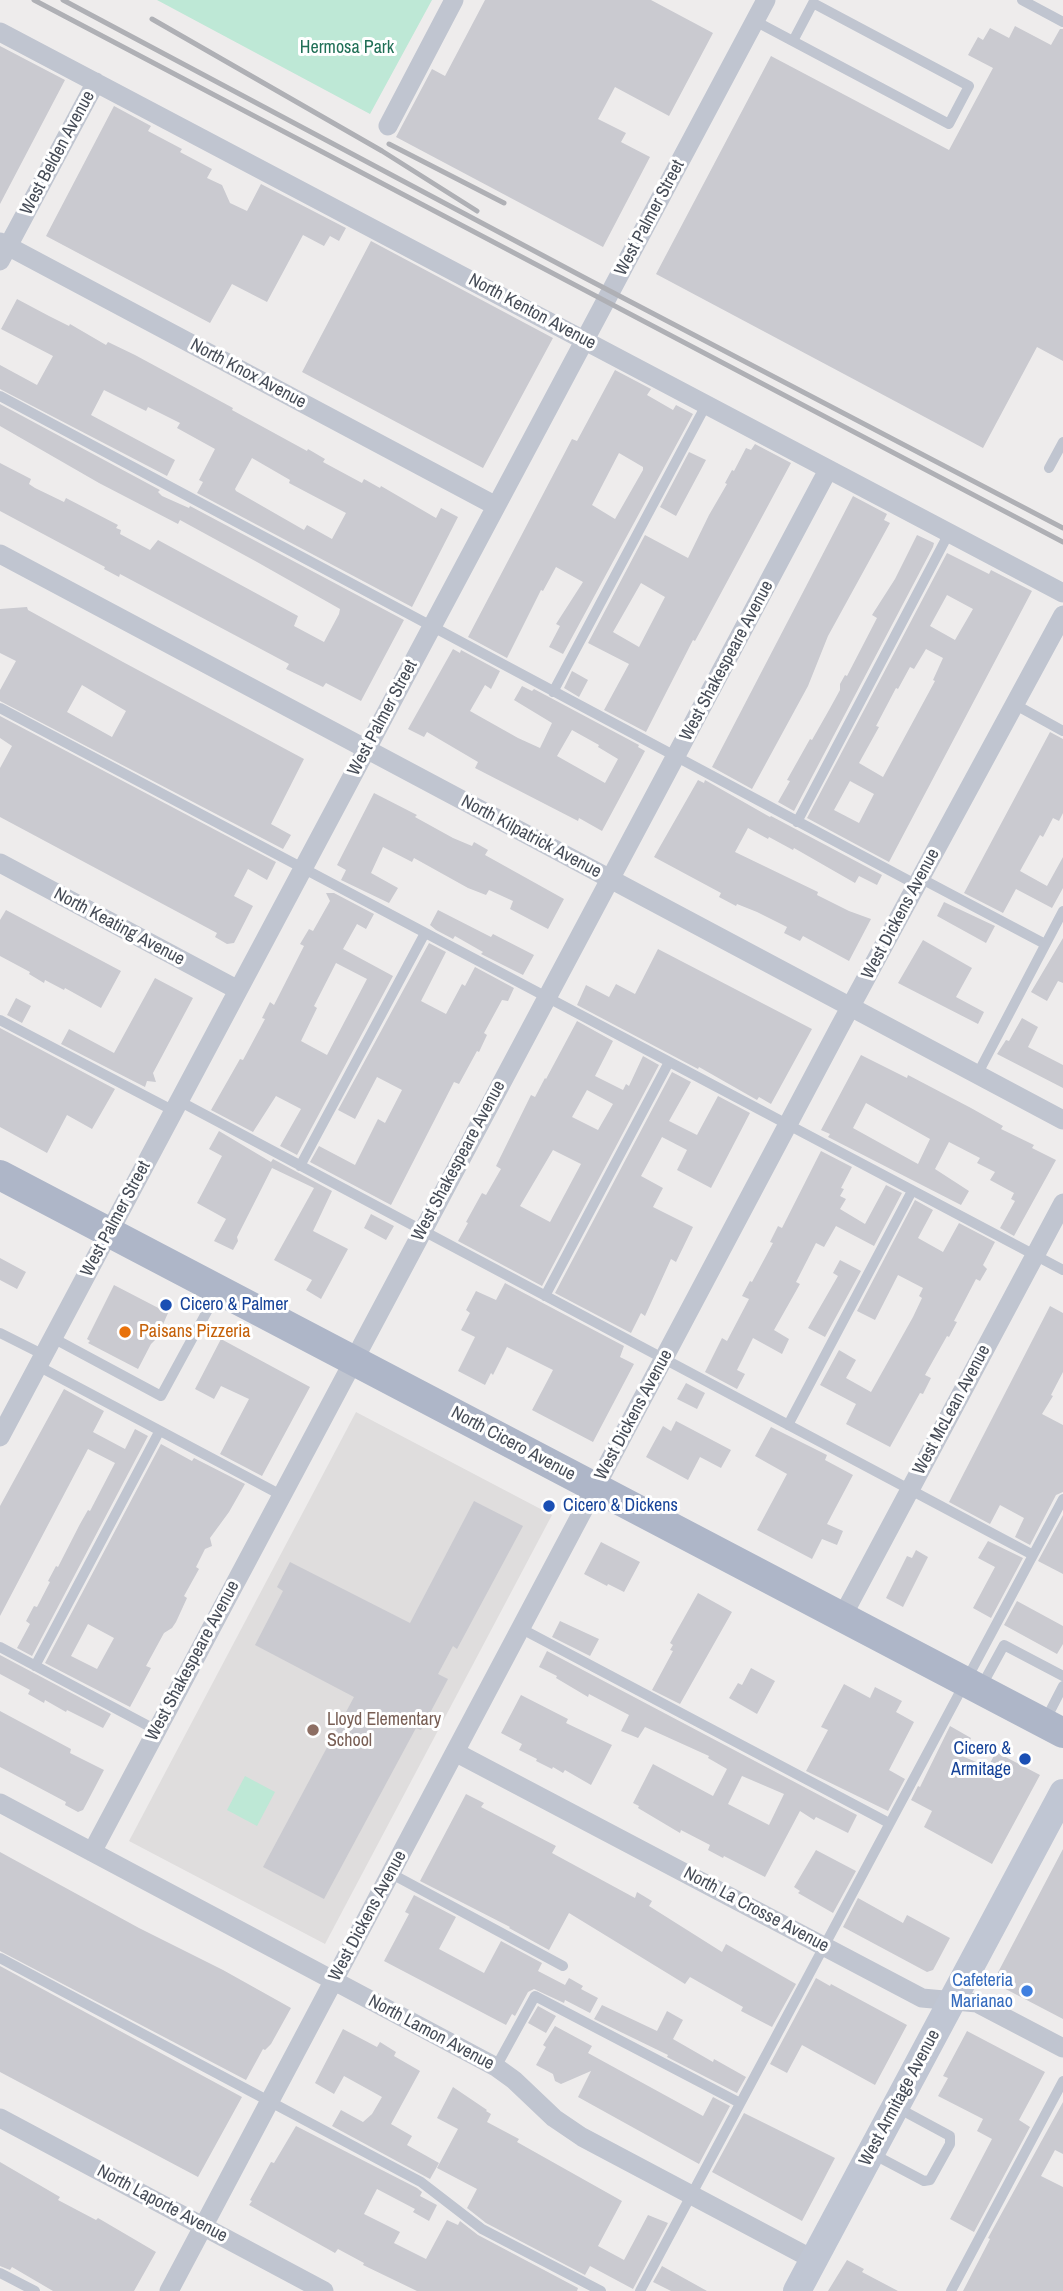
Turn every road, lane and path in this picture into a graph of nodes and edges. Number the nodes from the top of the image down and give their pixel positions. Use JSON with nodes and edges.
{"nodes":[{"id":1,"x":454,"y":0,"type":"edge"},
{"id":2,"x":766,"y":0,"type":"edge"},
{"id":3,"x":1022,"y":0,"type":"edge"},
{"id":4,"x":755,"y":21,"type":"junction"},
{"id":5,"x":1063,"y":22,"type":"edge"},
{"id":6,"x":0,"y":32,"type":"edge"},
{"id":7,"x":793,"y":41,"type":"junction"},
{"id":8,"x":96,"y":82,"type":"junction"},
{"id":9,"x":388,"y":126,"type":"dead end"},
{"id":10,"x":3,"y":250,"type":"edge"},
{"id":11,"x":585,"y":340,"type":"junction"},
{"id":12,"x":0,"y":396,"type":"edge"},
{"id":13,"x":706,"y":405,"type":"junction"},
{"id":14,"x":1063,"y":442,"type":"edge"},
{"id":15,"x":1049,"y":468,"type":"dead end"},
{"id":16,"x":828,"y":470,"type":"junction"},
{"id":17,"x":496,"y":506,"type":"junction"},
{"id":18,"x":949,"y":533,"type":"junction"},
{"id":19,"x":0,"y":554,"type":"edge"},
{"id":20,"x":1063,"y":593,"type":"edge"},
{"id":21,"x":1063,"y":615,"type":"edge"},
{"id":22,"x":432,"y":627,"type":"junction"},
{"id":23,"x":554,"y":692,"type":"junction"},
{"id":24,"x":1014,"y":704,"type":"junction"},
{"id":25,"x":0,"y":708,"type":"edge"},
{"id":26,"x":1063,"y":731,"type":"edge"},
{"id":27,"x":367,"y":750,"type":"junction"},
{"id":28,"x":676,"y":757,"type":"junction"},
{"id":29,"x":797,"y":821,"type":"junction"},
{"id":30,"x":0,"y":863,"type":"edge"},
{"id":31,"x":303,"y":869,"type":"junction"},
{"id":32,"x":610,"y":880,"type":"junction"},
{"id":33,"x":918,"y":881,"type":"junction"},
{"id":34,"x":1063,"y":911,"type":"edge"},
{"id":35,"x":425,"y":933,"type":"junction"},
{"id":36,"x":1045,"y":944,"type":"junction"},
{"id":37,"x":238,"y":990,"type":"junction"},
{"id":38,"x":547,"y":998,"type":"junction"},
{"id":39,"x":850,"y":1007,"type":"junction"},
{"id":40,"x":0,"y":1020,"type":"edge"},
{"id":41,"x":669,"y":1062,"type":"junction"},
{"id":42,"x":977,"y":1075,"type":"junction"},
{"id":43,"x":176,"y":1106,"type":"junction"},
{"id":44,"x":1063,"y":1120,"type":"edge"},
{"id":45,"x":788,"y":1125,"type":"junction"},
{"id":46,"x":300,"y":1166,"type":"junction"},
{"id":47,"x":0,"y":1175,"type":"edge"},
{"id":48,"x":912,"y":1191,"type":"junction"},
{"id":49,"x":1063,"y":1203,"type":"edge"},
{"id":50,"x":422,"y":1231,"type":"junction"},
{"id":51,"x":109,"y":1232,"type":"junction"},
{"id":52,"x":1035,"y":1256,"type":"junction"},
{"id":53,"x":1063,"y":1270,"type":"edge"},
{"id":54,"x":219,"y":1290,"type":"junction"},
{"id":55,"x":545,"y":1296,"type":"junction"},
{"id":56,"x":0,"y":1333,"type":"edge"},
{"id":57,"x":45,"y":1353,"type":"junction"},
{"id":58,"x":664,"y":1359,"type":"junction"},
{"id":59,"x":352,"y":1360,"type":"junction"},
{"id":60,"x":788,"y":1425,"type":"junction"},
{"id":61,"x":159,"y":1432,"type":"junction"},
{"id":62,"x":0,"y":1437,"type":"edge"},
{"id":63,"x":596,"y":1488,"type":"junction"},
{"id":64,"x":910,"y":1489,"type":"junction"},
{"id":65,"x":281,"y":1495,"type":"junction"},
{"id":66,"x":1063,"y":1499,"type":"edge"},
{"id":67,"x":1033,"y":1555,"type":"junction"},
{"id":68,"x":842,"y":1617,"type":"junction"},
{"id":69,"x":520,"y":1629,"type":"junction"},
{"id":70,"x":0,"y":1647,"type":"edge"},
{"id":71,"x":35,"y":1665,"type":"junction"},
{"id":72,"x":1063,"y":1676,"type":"edge"},
{"id":73,"x":973,"y":1685,"type":"junction"},
{"id":74,"x":1063,"y":1686,"type":"edge"},
{"id":75,"x":1053,"y":1728,"type":"edge"},
{"id":76,"x":156,"y":1730,"type":"junction"},
{"id":77,"x":455,"y":1752,"type":"junction"},
{"id":78,"x":1063,"y":1793,"type":"edge"},
{"id":79,"x":0,"y":1803,"type":"edge"},
{"id":80,"x":890,"y":1823,"type":"junction"},
{"id":81,"x":92,"y":1852,"type":"junction"},
{"id":82,"x":390,"y":1874,"type":"junction"},
{"id":83,"x":824,"y":1946,"type":"junction"},
{"id":84,"x":0,"y":1958,"type":"edge"},
{"id":85,"x":563,"y":1966,"type":"dead end"},
{"id":86,"x":334,"y":1981,"type":"junction"},
{"id":87,"x":952,"y":2001,"type":"junction"},
{"id":88,"x":1063,"y":2048,"type":"edge"},
{"id":89,"x":496,"y":2067,"type":"junction"},
{"id":90,"x":1063,"y":2081,"type":"edge"},
{"id":91,"x":270,"y":2101,"type":"junction"},
{"id":92,"x":740,"y":2104,"type":"junction"},
{"id":93,"x":896,"y":2106,"type":"junction"},
{"id":94,"x":0,"y":2118,"type":"edge"},
{"id":95,"x":871,"y":2153,"type":"junction"},
{"id":96,"x":691,"y":2194,"type":"junction"},
{"id":97,"x":203,"y":2226,"type":"junction"},
{"id":98,"x":814,"y":2260,"type":"junction"},
{"id":99,"x":0,"y":2273,"type":"edge"},
{"id":100,"x":35,"y":2291,"type":"edge"},
{"id":101,"x":169,"y":2291,"type":"edge"},
{"id":102,"x":324,"y":2291,"type":"edge"},
{"id":103,"x":601,"y":2291,"type":"edge"},
{"id":104,"x":640,"y":2291,"type":"edge"},
{"id":105,"x":797,"y":2291,"type":"edge"},
{"id":106,"x":951,"y":2291,"type":"edge"}],
"edges":[{"from":1,"to":9,"type":"street"},
{"from":2,"to":4,"type":"street","name":"West Palmer Street"},
{"from":3,"to":5,"type":"lane"},
{"from":4,"to":7,"type":"lane"},
{"from":4,"to":11,"type":"street","name":"West Palmer Street"},
{"from":6,"to":8,"type":"street","name":"North Kenton Avenue"},
{"from":7,"to":7,"type":"lane"},
{"from":8,"to":10,"type":"street","name":"West Belden Avenue"},
{"from":8,"to":11,"type":"street","name":"North Kenton Avenue"},
{"from":10,"to":17,"type":"street","name":"North Knox Avenue"},
{"from":11,"to":13,"type":"street","name":"North Kenton Avenue"},
{"from":11,"to":17,"type":"street","name":"West Palmer Street"},
{"from":12,"to":22,"type":"lane"},
{"from":13,"to":16,"type":"street","name":"North Kenton Avenue"},
{"from":13,"to":23,"type":"lane"},
{"from":14,"to":15,"type":"lane"},
{"from":16,"to":18,"type":"street","name":"North Kenton Avenue"},
{"from":16,"to":28,"type":"street","name":"West Shakespeare Avenue"},
{"from":17,"to":22,"type":"street","name":"West Palmer Street"},
{"from":18,"to":20,"type":"street","name":"North Kenton Avenue"},
{"from":18,"to":29,"type":"lane"},
{"from":19,"to":27,"type":"street","name":"North Kilpatrick Avenue"},
{"from":21,"to":24,"type":"street","name":"West Dickens Avenue"},
{"from":22,"to":23,"type":"lane"},
{"from":22,"to":27,"type":"street","name":"West Palmer Street"},
{"from":23,"to":28,"type":"lane"},
{"from":24,"to":26,"type":"lane"},
{"from":24,"to":33,"type":"street","name":"West Dickens Avenue"},
{"from":25,"to":31,"type":"lane"},
{"from":27,"to":31,"type":"street","name":"West Palmer Street"},
{"from":27,"to":32,"type":"street","name":"North Kilpatrick Avenue"},
{"from":28,"to":29,"type":"lane"},
{"from":28,"to":32,"type":"street","name":"West Shakespeare Avenue"},
{"from":29,"to":33,"type":"lane"},
{"from":30,"to":37,"type":"street","name":"North Keating Avenue"},
{"from":31,"to":35,"type":"lane"},
{"from":31,"to":37,"type":"street","name":"West Palmer Street"},
{"from":32,"to":38,"type":"street","name":"West Shakespeare Avenue"},
{"from":32,"to":39,"type":"street","name":"North Kilpatrick Avenue"},
{"from":33,"to":36,"type":"lane"},
{"from":33,"to":39,"type":"street","name":"West Dickens Avenue"},
{"from":34,"to":36,"type":"lane"},
{"from":35,"to":38,"type":"lane"},
{"from":35,"to":46,"type":"lane"},
{"from":36,"to":42,"type":"lane"},
{"from":37,"to":43,"type":"street","name":"West Palmer Street"},
{"from":38,"to":41,"type":"lane"},
{"from":38,"to":50,"type":"street","name":"West Shakespeare Avenue"},
{"from":39,"to":42,"type":"street","name":"North Kilpatrick Avenue"},
{"from":39,"to":45,"type":"street","name":"West Dickens Avenue"},
{"from":40,"to":43,"type":"lane"},
{"from":41,"to":45,"type":"lane"},
{"from":41,"to":55,"type":"lane"},
{"from":42,"to":44,"type":"street","name":"North Kilpatrick Avenue"},
{"from":43,"to":46,"type":"lane"},
{"from":43,"to":51,"type":"street","name":"West Palmer Street"},
{"from":45,"to":48,"type":"lane"},
{"from":45,"to":58,"type":"street","name":"West Dickens Avenue"},
{"from":46,"to":50,"type":"lane"},
{"from":47,"to":51,"type":"main road","name":"North Cicero Avenue"},
{"from":48,"to":52,"type":"lane"},
{"from":48,"to":60,"type":"lane"},
{"from":49,"to":52,"type":"street","name":"West McLean Avenue"},
{"from":50,"to":55,"type":"lane"},
{"from":50,"to":59,"type":"street","name":"West Shakespeare Avenue"},
{"from":51,"to":54,"type":"main road","name":"North Cicero Avenue"},
{"from":51,"to":57,"type":"street","name":"West Palmer Street"},
{"from":52,"to":53,"type":"lane"},
{"from":52,"to":64,"type":"street","name":"West McLean Avenue"},
{"from":54,"to":57,"type":"lane"},
{"from":54,"to":59,"type":"main road","name":"North Cicero Avenue"},
{"from":55,"to":58,"type":"lane"},
{"from":56,"to":57,"type":"lane"},
{"from":57,"to":61,"type":"lane"},
{"from":57,"to":62,"type":"street","name":"West Palmer Street"},
{"from":58,"to":60,"type":"lane"},
{"from":58,"to":63,"type":"street","name":"West Dickens Avenue"},
{"from":59,"to":63,"type":"main road","name":"North Cicero Avenue"},
{"from":59,"to":65,"type":"street","name":"West Shakespeare Avenue"},
{"from":60,"to":64,"type":"lane"},
{"from":61,"to":65,"type":"lane"},
{"from":61,"to":71,"type":"lane"},
{"from":63,"to":68,"type":"main road","name":"North Cicero Avenue"},
{"from":63,"to":69,"type":"street","name":"West Dickens Avenue"},
{"from":64,"to":67,"type":"lane"},
{"from":64,"to":68,"type":"street","name":"West McLean Avenue"},
{"from":65,"to":76,"type":"street","name":"West Shakespeare Avenue"},
{"from":66,"to":67,"type":"lane"},
{"from":67,"to":73,"type":"lane"},
{"from":68,"to":73,"type":"main road","name":"North Cicero Avenue"},
{"from":69,"to":77,"type":"street","name":"West Dickens Avenue"},
{"from":69,"to":80,"type":"lane"},
{"from":70,"to":71,"type":"lane"},
{"from":71,"to":76,"type":"lane"},
{"from":72,"to":73,"type":"lane"},
{"from":73,"to":75,"type":"main road","name":"North Cicero Avenue"},
{"from":73,"to":80,"type":"lane"},
{"from":74,"to":75,"type":"lane"},
{"from":76,"to":81,"type":"street","name":"West Shakespeare Avenue"},
{"from":77,"to":82,"type":"street","name":"West Dickens Avenue"},
{"from":77,"to":83,"type":"street","name":"North La Crosse Avenue"},
{"from":78,"to":87,"type":"main road","name":"West Armitage Avenue"},
{"from":79,"to":81,"type":"street","name":"North Lamon Avenue"},
{"from":80,"to":83,"type":"lane"},
{"from":81,"to":86,"type":"street","name":"North Lamon Avenue"},
{"from":82,"to":85,"type":"lane"},
{"from":82,"to":86,"type":"street","name":"West Dickens Avenue"},
{"from":83,"to":87,"type":"street","name":"North La Crosse Avenue"},
{"from":83,"to":92,"type":"lane"},
{"from":84,"to":91,"type":"lane"},
{"from":86,"to":89,"type":"street","name":"North Lamon Avenue"},
{"from":86,"to":91,"type":"street","name":"West Dickens Avenue"},
{"from":87,"to":88,"type":"street","name":"North La Crosse Avenue"},
{"from":87,"to":93,"type":"main road","name":"West Armitage Avenue"},
{"from":89,"to":92,"type":"lane"},
{"from":89,"to":96,"type":"street","name":"North Lamon Avenue"},
{"from":90,"to":106,"type":"lane"},
{"from":91,"to":97,"type":"street","name":"West Dickens Avenue"},
{"from":91,"to":103,"type":"lane"},
{"from":92,"to":96,"type":"lane"},
{"from":93,"to":95,"type":"main road","name":"West Armitage Avenue"},
{"from":93,"to":95,"type":"lane"},
{"from":94,"to":97,"type":"street","name":"North Laporte Avenue"},
{"from":95,"to":98,"type":"main road","name":"West Armitage Avenue"},
{"from":96,"to":98,"type":"street","name":"North Lamon Avenue"},
{"from":96,"to":104,"type":"lane"},
{"from":97,"to":101,"type":"street","name":"West Dickens Avenue"},
{"from":97,"to":102,"type":"street","name":"North Laporte Avenue"},
{"from":98,"to":105,"type":"main road","name":"West Armitage Avenue"},
{"from":99,"to":100,"type":"lane"}]}
